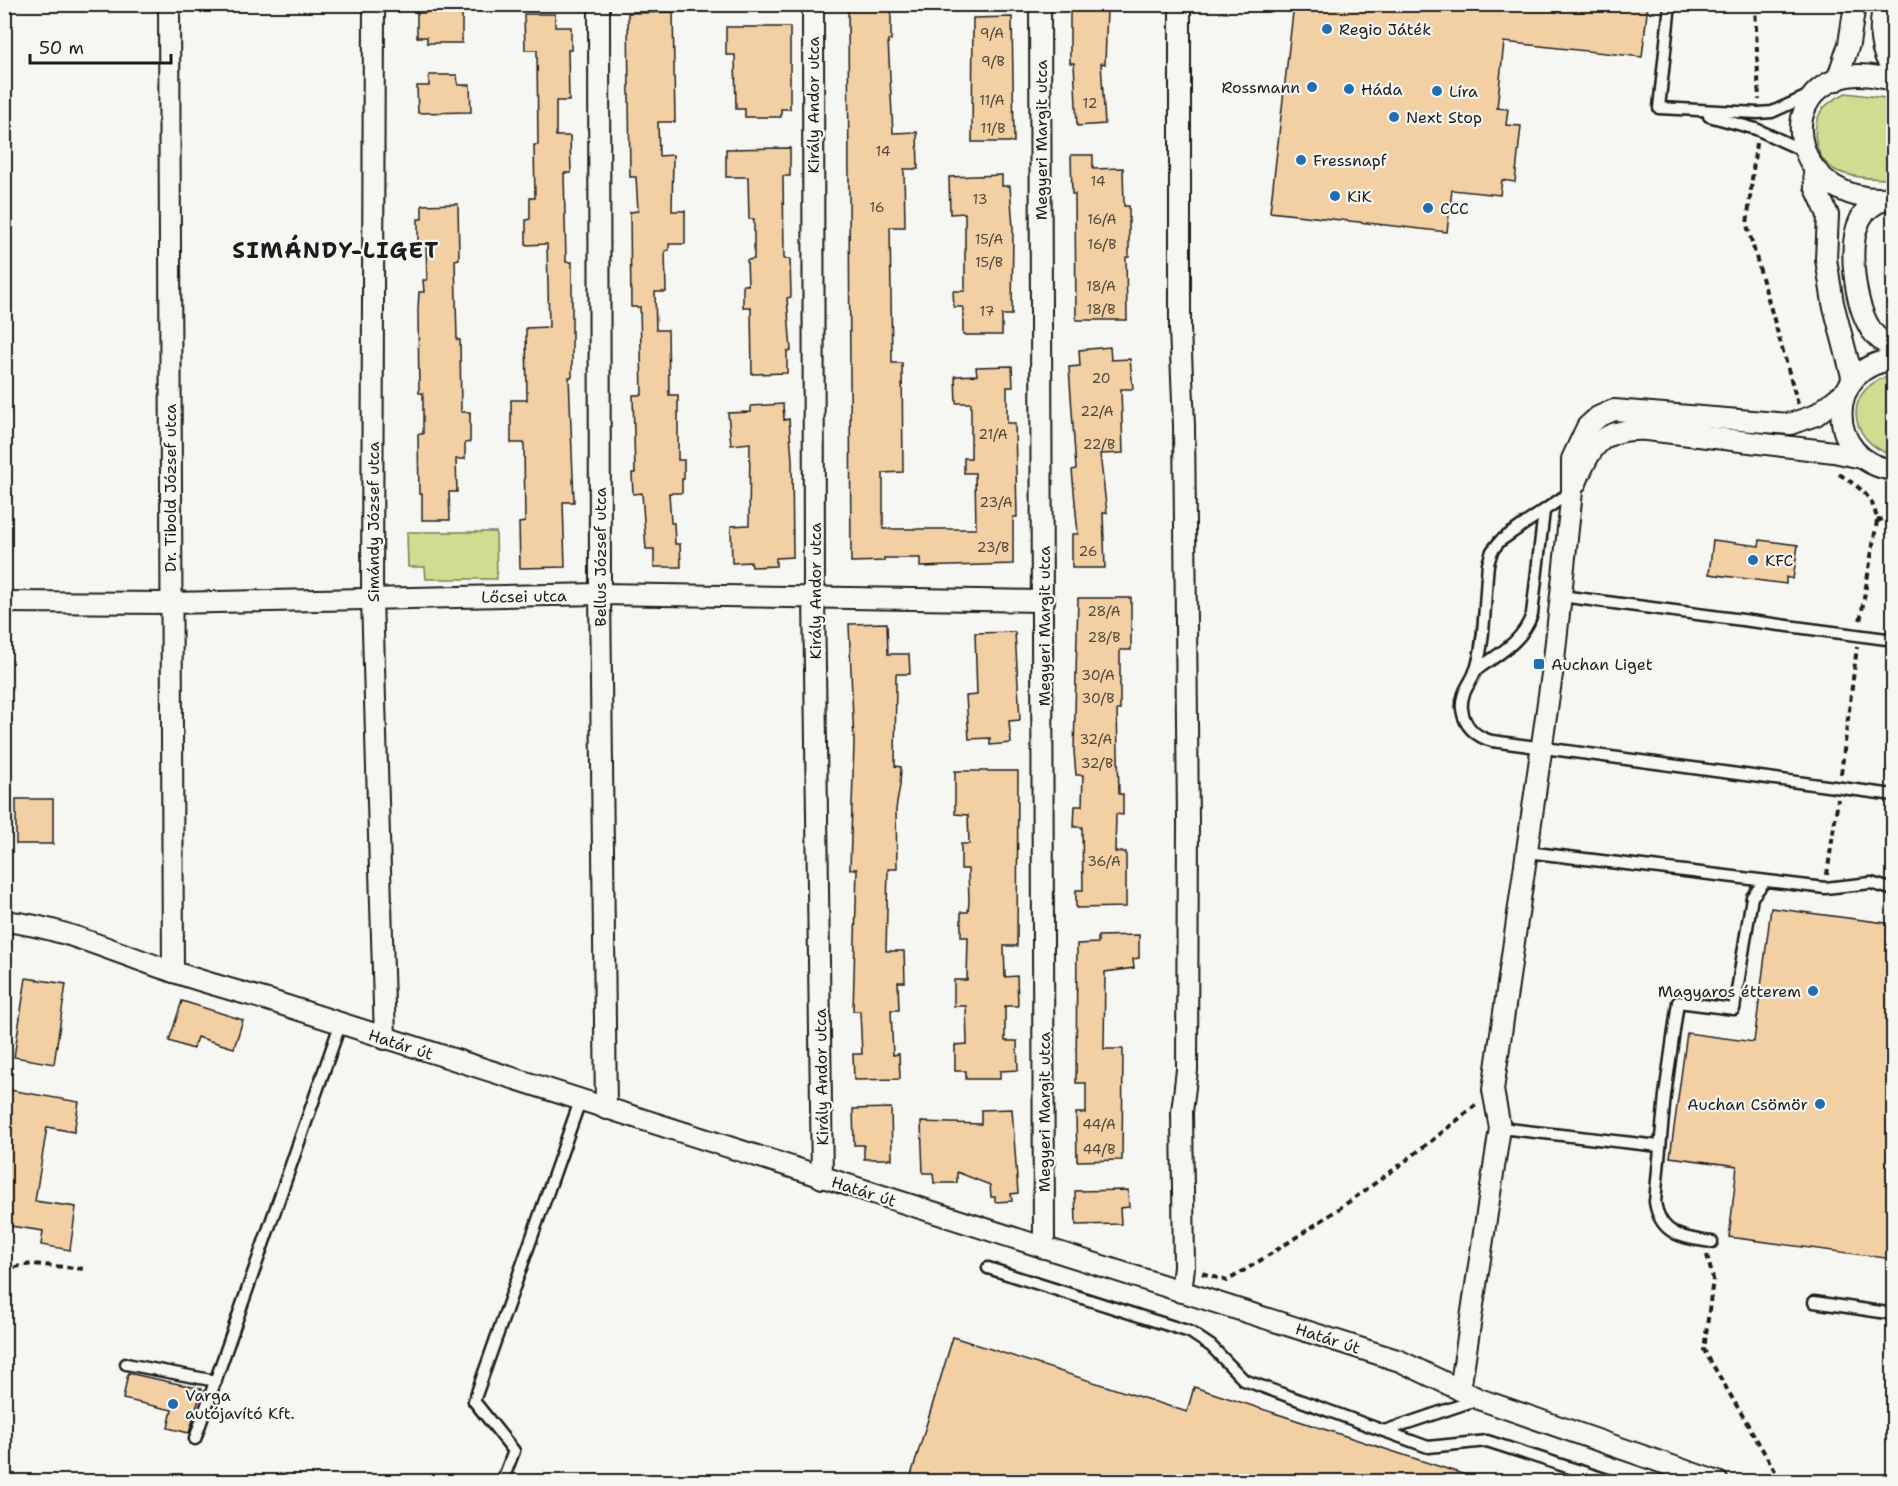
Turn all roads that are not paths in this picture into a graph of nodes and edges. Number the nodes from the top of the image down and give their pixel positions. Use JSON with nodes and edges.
{"nodes":[{"id":1,"x":169,"y":4,"type":"edge"},
{"id":2,"x":374,"y":4,"type":"edge"},
{"id":3,"x":599,"y":4,"type":"edge"},
{"id":4,"x":813,"y":4,"type":"edge"},
{"id":5,"x":1040,"y":4,"type":"edge"},
{"id":6,"x":1180,"y":4,"type":"edge"},
{"id":7,"x":1671,"y":4,"type":"edge"},
{"id":8,"x":1854,"y":4,"type":"edge"},
{"id":9,"x":1883,"y":4,"type":"edge"},
{"id":10,"x":1893,"y":70,"type":"edge"},
{"id":11,"x":1893,"y":80,"type":"edge"},
{"id":12,"x":1828,"y":85,"type":"junction"},
{"id":13,"x":1689,"y":111,"type":"junction"},
{"id":14,"x":1804,"y":152,"type":"junction"},
{"id":15,"x":1814,"y":171,"type":"junction"},
{"id":16,"x":1891,"y":197,"type":"edge"},
{"id":17,"x":1893,"y":349,"type":"edge"},
{"id":18,"x":1893,"y":360,"type":"edge"},
{"id":19,"x":1850,"y":385,"type":"junction"},
{"id":20,"x":1862,"y":458,"type":"junction"},
{"id":21,"x":1893,"y":470,"type":"edge"},
{"id":22,"x":1572,"y":491,"type":"junction"},
{"id":23,"x":1544,"y":511,"type":"junction"},
{"id":24,"x":600,"y":594,"type":"junction"},
{"id":25,"x":1561,"y":596,"type":"junction"},
{"id":26,"x":814,"y":597,"type":"junction"},
{"id":27,"x":372,"y":598,"type":"junction"},
{"id":28,"x":1044,"y":601,"type":"junction"},
{"id":29,"x":4,"y":602,"type":"edge"},
{"id":30,"x":170,"y":603,"type":"junction"},
{"id":31,"x":1893,"y":640,"type":"edge"},
{"id":32,"x":1475,"y":671,"type":"junction"},
{"id":33,"x":1542,"y":747,"type":"junction"},
{"id":34,"x":1893,"y":795,"type":"edge"},
{"id":35,"x":1527,"y":852,"type":"junction"},
{"id":36,"x":1765,"y":880,"type":"junction"},
{"id":37,"x":1893,"y":891,"type":"edge"},
{"id":38,"x":4,"y":921,"type":"edge"},
{"id":39,"x":172,"y":972,"type":"junction"},
{"id":40,"x":340,"y":1025,"type":"junction"},
{"id":41,"x":385,"y":1039,"type":"junction"},
{"id":42,"x":580,"y":1101,"type":"junction"},
{"id":43,"x":606,"y":1109,"type":"junction"},
{"id":44,"x":1500,"y":1128,"type":"junction"},
{"id":45,"x":1659,"y":1146,"type":"junction"},
{"id":46,"x":822,"y":1178,"type":"junction"},
{"id":47,"x":1712,"y":1242,"type":"dead end"},
{"id":48,"x":1044,"y":1248,"type":"junction"},
{"id":49,"x":988,"y":1268,"type":"dead end"},
{"id":50,"x":1181,"y":1292,"type":"junction"},
{"id":51,"x":1814,"y":1302,"type":"dead end"},
{"id":52,"x":1893,"y":1314,"type":"edge"},
{"id":53,"x":126,"y":1364,"type":"dead end"},
{"id":54,"x":216,"y":1381,"type":"junction"},
{"id":55,"x":1460,"y":1390,"type":"junction"},
{"id":56,"x":1479,"y":1399,"type":"junction"},
{"id":57,"x":1384,"y":1431,"type":"junction"},
{"id":58,"x":195,"y":1438,"type":"dead end"},
{"id":59,"x":502,"y":1482,"type":"edge"},
{"id":60,"x":1614,"y":1482,"type":"edge"},
{"id":61,"x":1718,"y":1482,"type":"edge"}],
"edges":[{"from":1,"to":30,"type":"street","name":"Dr. Tibold József utca"},
{"from":2,"to":27,"type":"street","name":"Simándy József utca"},
{"from":3,"to":24,"type":"street","name":"Bellus József utca"},
{"from":4,"to":26,"type":"street","name":"Király Andor utca"},
{"from":5,"to":28,"type":"street","name":"Megyeri Margit utca"},
{"from":6,"to":50,"type":"street"},
{"from":7,"to":13,"type":"lane"},
{"from":8,"to":12,"type":"street"},
{"from":9,"to":10,"type":"street"},
{"from":11,"to":12,"type":"street"},
{"from":12,"to":13,"type":"lane"},
{"from":12,"to":14,"type":"street"},
{"from":13,"to":14,"type":"lane"},
{"from":14,"to":15,"type":"street"},
{"from":15,"to":16,"type":"street"},
{"from":15,"to":19,"type":"street"},
{"from":16,"to":17,"type":"street"},
{"from":18,"to":19,"type":"street"},
{"from":19,"to":20,"type":"street"},
{"from":19,"to":22,"type":"street"},
{"from":20,"to":21,"type":"street"},
{"from":20,"to":22,"type":"street"},
{"from":22,"to":23,"type":"lane"},
{"from":22,"to":25,"type":"street"},
{"from":23,"to":32,"type":"lane"},
{"from":23,"to":32,"type":"lane"},
{"from":24,"to":26,"type":"street","name":"Lőcsei utca"},
{"from":24,"to":27,"type":"street","name":"Lőcsei utca"},
{"from":24,"to":43,"type":"street","name":"Bellus József utca"},
{"from":25,"to":31,"type":"lane"},
{"from":25,"to":33,"type":"street"},
{"from":26,"to":28,"type":"street","name":"Lőcsei utca"},
{"from":26,"to":46,"type":"street","name":"Király Andor utca"},
{"from":27,"to":30,"type":"street","name":"Lőcsei utca"},
{"from":27,"to":41,"type":"street","name":"Simándy József utca"},
{"from":28,"to":48,"type":"street","name":"Megyeri Margit utca"},
{"from":29,"to":30,"type":"street","name":"Lőcsei utca"},
{"from":30,"to":39,"type":"street","name":"Dr. Tibold József utca"},
{"from":32,"to":33,"type":"lane"},
{"from":33,"to":34,"type":"lane"},
{"from":33,"to":35,"type":"street"},
{"from":35,"to":36,"type":"lane"},
{"from":35,"to":44,"type":"street"},
{"from":36,"to":37,"type":"lane"},
{"from":36,"to":45,"type":"lane"},
{"from":38,"to":39,"type":"street","name":"Határ út"},
{"from":39,"to":40,"type":"street","name":"Határ út"},
{"from":40,"to":41,"type":"street","name":"Határ út"},
{"from":40,"to":54,"type":"lane"},
{"from":41,"to":42,"type":"street","name":"Határ út"},
{"from":42,"to":43,"type":"street","name":"Határ út"},
{"from":42,"to":59,"type":"lane"},
{"from":43,"to":46,"type":"street","name":"Határ út"},
{"from":44,"to":45,"type":"lane"},
{"from":44,"to":55,"type":"street"},
{"from":45,"to":47,"type":"lane"},
{"from":46,"to":48,"type":"street","name":"Határ út"},
{"from":48,"to":50,"type":"street","name":"Határ út"},
{"from":49,"to":57,"type":"lane"},
{"from":50,"to":55,"type":"street","name":"Határ út"},
{"from":51,"to":52,"type":"lane"},
{"from":53,"to":54,"type":"lane"},
{"from":54,"to":58,"type":"lane"},
{"from":55,"to":56,"type":"street","name":"Határ út"},
{"from":56,"to":57,"type":"lane"},
{"from":56,"to":61,"type":"street","name":"Határ út"},
{"from":57,"to":60,"type":"lane"}]}
